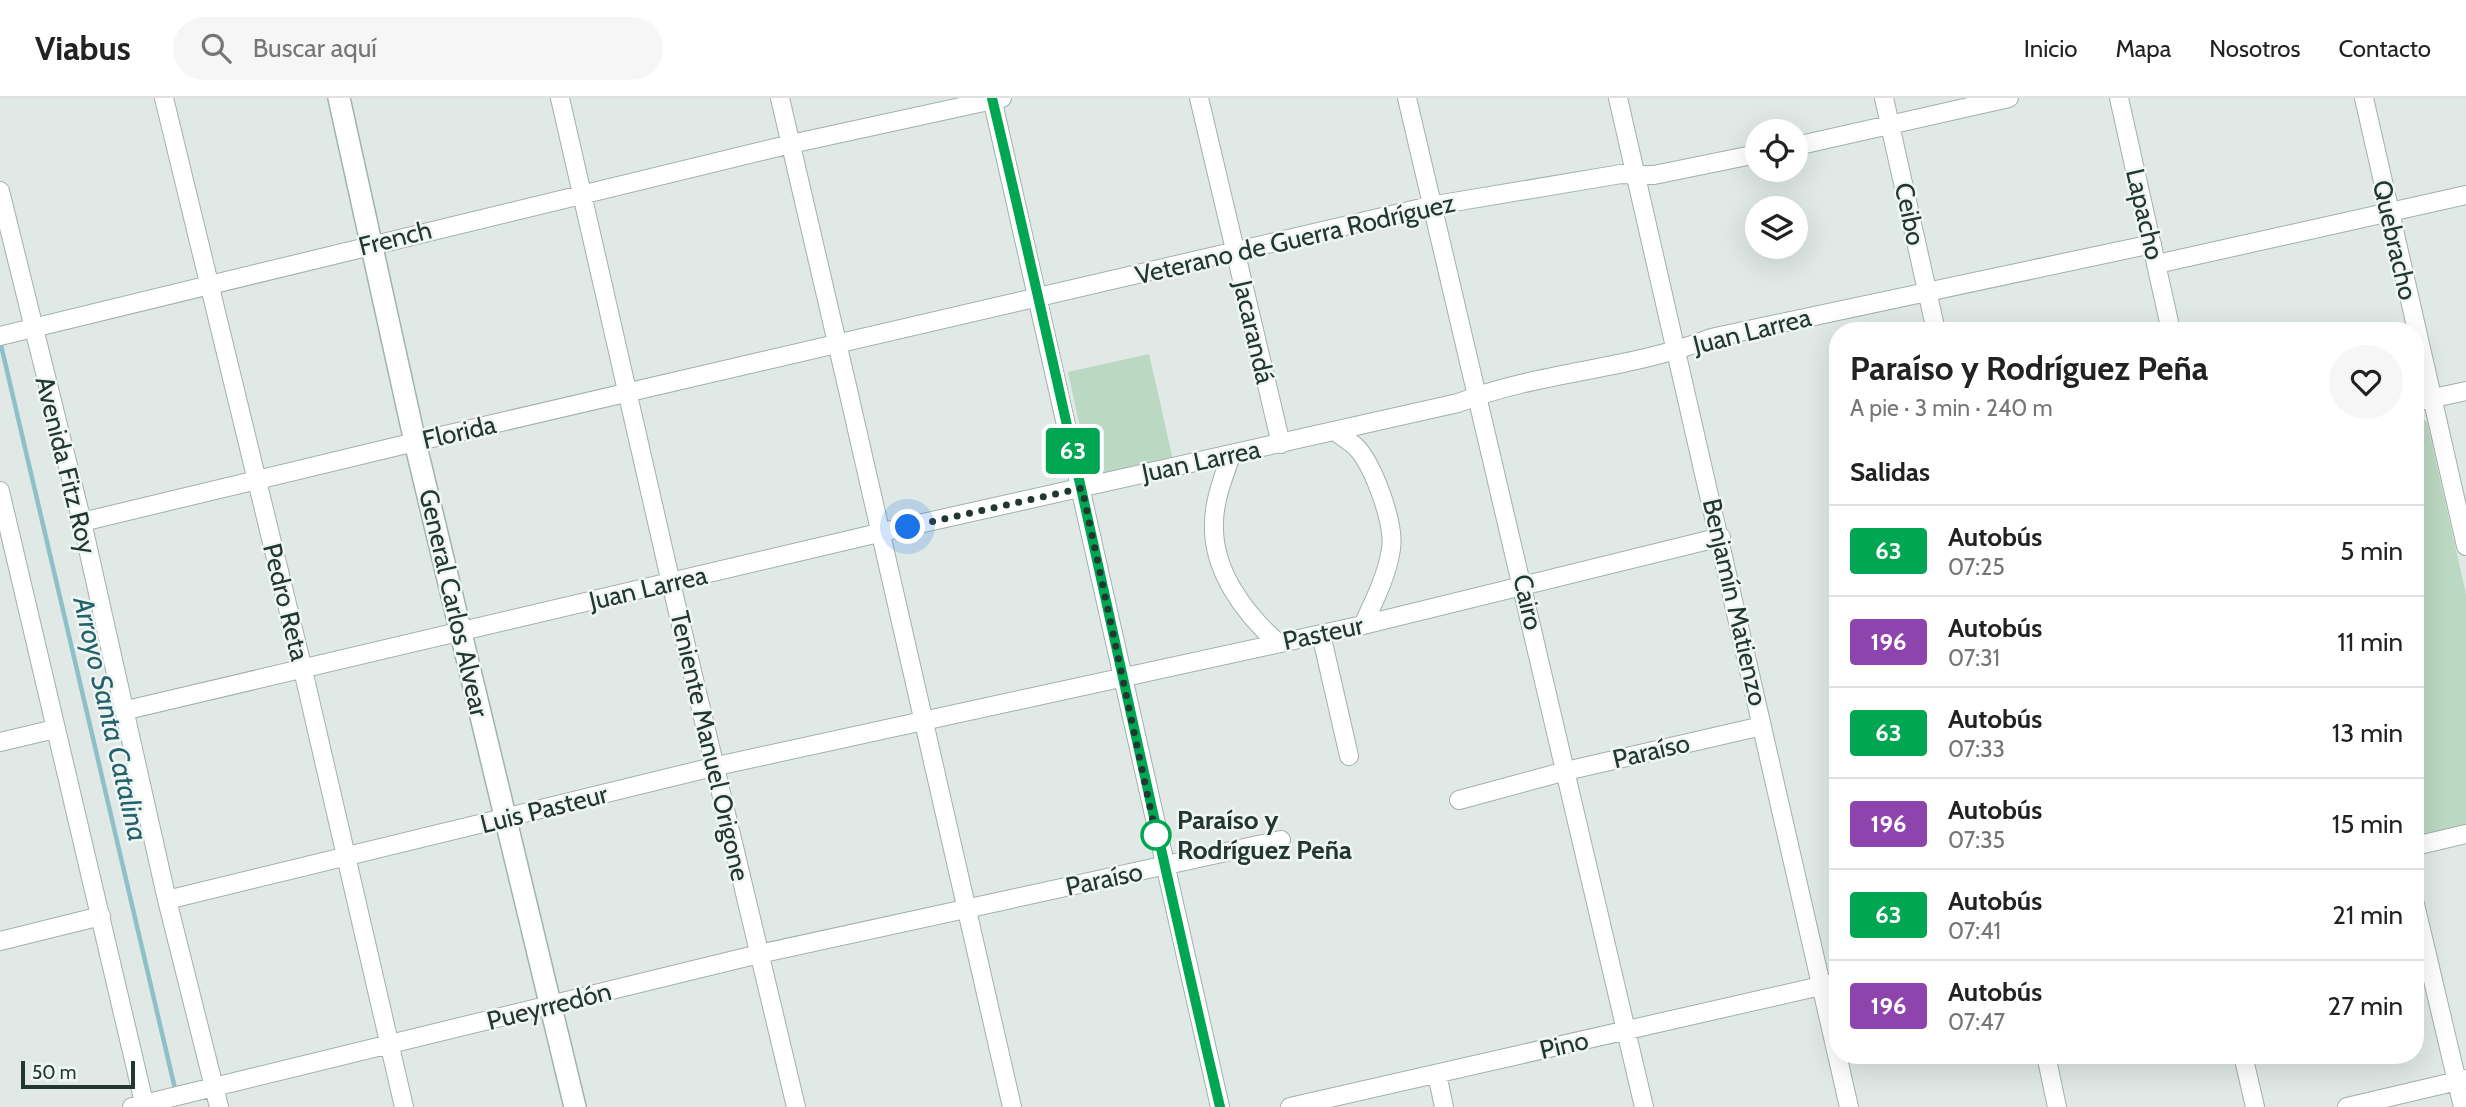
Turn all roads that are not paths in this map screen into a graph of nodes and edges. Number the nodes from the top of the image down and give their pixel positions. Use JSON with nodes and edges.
{"nodes":[{"id":1,"x":164,"y":98,"type":"edge"},
{"id":2,"x":339,"y":98,"type":"edge"},
{"id":3,"x":561,"y":98,"type":"edge"},
{"id":4,"x":780,"y":98,"type":"edge"},
{"id":5,"x":1199,"y":98,"type":"edge"},
{"id":6,"x":1407,"y":98,"type":"edge"},
{"id":7,"x":1618,"y":98,"type":"edge"},
{"id":8,"x":1884,"y":98,"type":"edge"},
{"id":9,"x":2009,"y":98,"type":"edge"},
{"id":10,"x":2119,"y":98,"type":"edge"},
{"id":11,"x":2364,"y":98,"type":"edge"},
{"id":12,"x":996,"y":99,"type":"edge"},
{"id":13,"x":1891,"y":127,"type":"junction"},
{"id":14,"x":791,"y":144,"type":"junction"},
{"id":15,"x":1808,"y":144,"type":"edge"},
{"id":16,"x":1745,"y":156,"type":"edge"},
{"id":17,"x":1636,"y":175,"type":"junction"},
{"id":18,"x":0,"y":191,"type":"edge"},
{"id":19,"x":582,"y":194,"type":"junction"},
{"id":20,"x":2466,"y":195,"type":"edge"},
{"id":21,"x":1430,"y":206,"type":"junction"},
{"id":22,"x":2389,"y":212,"type":"junction"},
{"id":23,"x":373,"y":244,"type":"junction"},
{"id":24,"x":2152,"y":244,"type":"junction"},
{"id":25,"x":1235,"y":252,"type":"junction"},
{"id":26,"x":2157,"y":264,"type":"junction"},
{"id":27,"x":209,"y":284,"type":"junction"},
{"id":28,"x":1927,"y":291,"type":"junction"},
{"id":29,"x":1038,"y":297,"type":"junction"},
{"id":30,"x":1934,"y":322,"type":"edge"},
{"id":31,"x":2169,"y":322,"type":"edge"},
{"id":32,"x":2409,"y":322,"type":"edge"},
{"id":33,"x":32,"y":329,"type":"junction"},
{"id":34,"x":5,"y":335,"type":"edge"},
{"id":35,"x":836,"y":344,"type":"junction"},
{"id":36,"x":1678,"y":350,"type":"junction"},
{"id":37,"x":2466,"y":391,"type":"edge"},
{"id":38,"x":627,"y":393,"type":"junction"},
{"id":39,"x":1476,"y":396,"type":"junction"},
{"id":40,"x":2424,"y":400,"type":"edge"},
{"id":41,"x":2424,"y":403,"type":"edge"},
{"id":42,"x":1335,"y":431,"type":"junction"},
{"id":43,"x":415,"y":442,"type":"junction"},
{"id":44,"x":1281,"y":444,"type":"junction"},
{"id":45,"x":1231,"y":454,"type":"junction"},
{"id":46,"x":256,"y":482,"type":"junction"},
{"id":47,"x":1082,"y":488,"type":"junction"},
{"id":48,"x":0,"y":491,"type":"edge"},
{"id":49,"x":82,"y":522,"type":"junction"},
{"id":50,"x":883,"y":532,"type":"junction"},
{"id":51,"x":1721,"y":537,"type":"junction"},
{"id":52,"x":6,"y":541,"type":"edge"},
{"id":53,"x":2466,"y":545,"type":"edge"},
{"id":54,"x":671,"y":583,"type":"junction"},
{"id":55,"x":1524,"y":586,"type":"junction"},
{"id":56,"x":1363,"y":625,"type":"junction"},
{"id":57,"x":460,"y":631,"type":"junction"},
{"id":58,"x":1321,"y":634,"type":"junction"},
{"id":59,"x":1278,"y":643,"type":"junction"},
{"id":60,"x":303,"y":670,"type":"junction"},
{"id":61,"x":1124,"y":680,"type":"junction"},
{"id":62,"x":127,"y":710,"type":"junction"},
{"id":63,"x":923,"y":720,"type":"junction"},
{"id":64,"x":1762,"y":726,"type":"junction"},
{"id":65,"x":55,"y":729,"type":"junction"},
{"id":66,"x":0,"y":742,"type":"edge"},
{"id":67,"x":1349,"y":756,"type":"dead end"},
{"id":68,"x":717,"y":766,"type":"junction"},
{"id":69,"x":1566,"y":771,"type":"junction"},
{"id":70,"x":1459,"y":800,"type":"dead end"},
{"id":71,"x":505,"y":818,"type":"junction"},
{"id":72,"x":2466,"y":834,"type":"edge"},
{"id":73,"x":1282,"y":840,"type":"dead end"},
{"id":74,"x":2424,"y":844,"type":"edge"},
{"id":75,"x":345,"y":858,"type":"junction"},
{"id":76,"x":1163,"y":866,"type":"junction"},
{"id":77,"x":167,"y":900,"type":"junction"},
{"id":78,"x":966,"y":907,"type":"junction"},
{"id":79,"x":102,"y":916,"type":"junction"},
{"id":80,"x":2424,"y":938,"type":"edge"},
{"id":81,"x":0,"y":941,"type":"edge"},
{"id":82,"x":759,"y":954,"type":"junction"},
{"id":83,"x":1829,"y":980,"type":"edge"},
{"id":84,"x":1829,"y":984,"type":"edge"},
{"id":85,"x":552,"y":1006,"type":"junction"},
{"id":86,"x":1626,"y":1031,"type":"junction"},
{"id":87,"x":389,"y":1045,"type":"junction"},
{"id":88,"x":1842,"y":1064,"type":"edge"},
{"id":89,"x":2048,"y":1064,"type":"edge"},
{"id":90,"x":2245,"y":1064,"type":"edge"},
{"id":91,"x":1437,"y":1074,"type":"junction"},
{"id":92,"x":2462,"y":1080,"type":"edge"},
{"id":93,"x":206,"y":1089,"type":"junction"},
{"id":94,"x":145,"y":1105,"type":"edge"},
{"id":95,"x":219,"y":1107,"type":"edge"},
{"id":96,"x":404,"y":1107,"type":"edge"},
{"id":97,"x":575,"y":1107,"type":"edge"},
{"id":98,"x":796,"y":1107,"type":"edge"},
{"id":99,"x":1011,"y":1107,"type":"edge"},
{"id":100,"x":1220,"y":1107,"type":"edge"},
{"id":101,"x":1290,"y":1107,"type":"edge"},
{"id":102,"x":1444,"y":1107,"type":"edge"},
{"id":103,"x":1644,"y":1107,"type":"edge"},
{"id":104,"x":1849,"y":1107,"type":"edge"},
{"id":105,"x":2057,"y":1107,"type":"edge"},
{"id":106,"x":2255,"y":1107,"type":"edge"},
{"id":107,"x":2347,"y":1107,"type":"edge"},
{"id":108,"x":2463,"y":1107,"type":"edge"}],
"edges":[{"from":1,"to":27,"type":"street","name":"Pedro Reta"},
{"from":2,"to":23,"type":"street","name":"General Carlos Alvear"},
{"from":3,"to":19,"type":"street","name":"Teniente Manuel Origone"},
{"from":4,"to":14,"type":"street"},
{"from":5,"to":25,"type":"street","name":"Jacarandá"},
{"from":6,"to":21,"type":"street","name":"Cairo"},
{"from":7,"to":17,"type":"street","name":"Benjamín Matienzo"},
{"from":8,"to":13,"type":"street","name":"Ceibo"},
{"from":9,"to":13,"type":"street"},
{"from":10,"to":24,"type":"street","name":"Lapacho"},
{"from":11,"to":22,"type":"street","name":"Quebracho"},
{"from":12,"to":14,"type":"street","name":"French"},
{"from":12,"to":29,"type":"street"},
{"from":13,"to":15,"type":"street"},
{"from":13,"to":28,"type":"street","name":"Ceibo"},
{"from":14,"to":19,"type":"street","name":"French"},
{"from":14,"to":35,"type":"street"},
{"from":16,"to":17,"type":"street","name":"Veterano de Guerra Rodríguez"},
{"from":17,"to":21,"type":"street","name":"Veterano de Guerra Rodríguez"},
{"from":17,"to":36,"type":"street","name":"Benjamín Matienzo"},
{"from":18,"to":33,"type":"street","name":"Avenida Fitz Roy"},
{"from":19,"to":23,"type":"street","name":"French"},
{"from":19,"to":38,"type":"street","name":"Teniente Manuel Origone"},
{"from":20,"to":22,"type":"street"},
{"from":21,"to":25,"type":"street","name":"Veterano de Guerra Rodríguez"},
{"from":21,"to":39,"type":"street","name":"Cairo"},
{"from":22,"to":26,"type":"street"},
{"from":22,"to":32,"type":"street","name":"Quebracho"},
{"from":23,"to":27,"type":"street","name":"French"},
{"from":23,"to":43,"type":"street","name":"General Carlos Alvear"},
{"from":24,"to":26,"type":"street","name":"Lapacho"},
{"from":24,"to":28,"type":"street","name":"Juan Larrea"},
{"from":25,"to":29,"type":"street","name":"Veterano de Guerra Rodríguez"},
{"from":25,"to":44,"type":"street","name":"Jacarandá"},
{"from":26,"to":31,"type":"street","name":"Lapacho"},
{"from":27,"to":33,"type":"street","name":"French"},
{"from":27,"to":46,"type":"street","name":"Pedro Reta"},
{"from":28,"to":30,"type":"street","name":"Ceibo"},
{"from":28,"to":36,"type":"street","name":"Juan Larrea"},
{"from":29,"to":35,"type":"street","name":"Veterano de Guerra Rodríguez"},
{"from":29,"to":47,"type":"street"},
{"from":33,"to":34,"type":"street","name":"French"},
{"from":33,"to":49,"type":"street","name":"Avenida Fitz Roy"},
{"from":35,"to":38,"type":"street","name":"Florida"},
{"from":35,"to":50,"type":"street"},
{"from":36,"to":39,"type":"street","name":"Juan Larrea"},
{"from":36,"to":51,"type":"street","name":"Benjamín Matienzo"},
{"from":37,"to":40,"type":"street"},
{"from":38,"to":43,"type":"street","name":"Florida"},
{"from":38,"to":54,"type":"street","name":"Teniente Manuel Origone"},
{"from":39,"to":42,"type":"street","name":"Juan Larrea"},
{"from":39,"to":55,"type":"street","name":"Cairo"},
{"from":41,"to":53,"type":"street","name":"Quebracho"},
{"from":42,"to":44,"type":"street","name":"Juan Larrea"},
{"from":42,"to":56,"type":"street"},
{"from":43,"to":46,"type":"street","name":"Florida"},
{"from":43,"to":57,"type":"street","name":"General Carlos Alvear"},
{"from":44,"to":45,"type":"street","name":"Juan Larrea"},
{"from":45,"to":47,"type":"street","name":"Juan Larrea"},
{"from":45,"to":59,"type":"street"},
{"from":46,"to":49,"type":"street","name":"Florida"},
{"from":46,"to":60,"type":"street","name":"Pedro Reta"},
{"from":47,"to":50,"type":"street","name":"Juan Larrea"},
{"from":47,"to":61,"type":"street"},
{"from":48,"to":52,"type":"street"},
{"from":49,"to":62,"type":"street","name":"Avenida Fitz Roy"},
{"from":50,"to":54,"type":"street","name":"Juan Larrea"},
{"from":50,"to":63,"type":"street"},
{"from":51,"to":55,"type":"street","name":"Pasteur"},
{"from":51,"to":64,"type":"street","name":"Benjamín Matienzo"},
{"from":52,"to":65,"type":"street"},
{"from":54,"to":57,"type":"street","name":"Juan Larrea"},
{"from":54,"to":68,"type":"street","name":"Teniente Manuel Origone"},
{"from":55,"to":56,"type":"street","name":"Pasteur"},
{"from":55,"to":69,"type":"street","name":"Cairo"},
{"from":56,"to":58,"type":"street","name":"Pasteur"},
{"from":57,"to":60,"type":"street","name":"Juan Larrea"},
{"from":57,"to":71,"type":"street","name":"General Carlos Alvear"},
{"from":58,"to":59,"type":"street","name":"Pasteur"},
{"from":58,"to":67,"type":"street"},
{"from":59,"to":61,"type":"street","name":"Pasteur"},
{"from":60,"to":62,"type":"street","name":"Juan Larrea"},
{"from":60,"to":75,"type":"street","name":"Pedro Reta"},
{"from":61,"to":63,"type":"street","name":"Pasteur"},
{"from":61,"to":76,"type":"street"},
{"from":62,"to":77,"type":"street","name":"Avenida Fitz Roy"},
{"from":63,"to":68,"type":"street","name":"Luis Pasteur"},
{"from":63,"to":78,"type":"street"},
{"from":64,"to":69,"type":"street","name":"Paraíso"},
{"from":64,"to":83,"type":"street","name":"Benjamín Matienzo"},
{"from":65,"to":66,"type":"street"},
{"from":65,"to":79,"type":"street"},
{"from":68,"to":71,"type":"street","name":"Luis Pasteur"},
{"from":68,"to":82,"type":"street","name":"Teniente Manuel Origone"},
{"from":69,"to":70,"type":"street","name":"Paraíso"},
{"from":69,"to":86,"type":"street","name":"Cairo"},
{"from":71,"to":75,"type":"street","name":"Luis Pasteur"},
{"from":71,"to":85,"type":"street","name":"General Carlos Alvear"},
{"from":72,"to":74,"type":"street"},
{"from":73,"to":76,"type":"street","name":"Paraíso"},
{"from":75,"to":77,"type":"street","name":"Luis Pasteur"},
{"from":75,"to":87,"type":"street","name":"Pedro Reta"},
{"from":76,"to":78,"type":"street","name":"Paraíso"},
{"from":76,"to":100,"type":"street"},
{"from":77,"to":93,"type":"street","name":"Avenida Fitz Roy"},
{"from":78,"to":82,"type":"street","name":"Pueyrredón"},
{"from":78,"to":99,"type":"street"},
{"from":79,"to":81,"type":"street"},
{"from":79,"to":94,"type":"street"},
{"from":80,"to":92,"type":"street"},
{"from":82,"to":85,"type":"street","name":"Pueyrredón"},
{"from":82,"to":98,"type":"street","name":"Teniente Manuel Origone"},
{"from":84,"to":86,"type":"street","name":"Pino"},
{"from":85,"to":87,"type":"street","name":"Pueyrredón"},
{"from":85,"to":97,"type":"street","name":"General Carlos Alvear"},
{"from":86,"to":91,"type":"street","name":"Pino"},
{"from":86,"to":103,"type":"street","name":"Cairo"},
{"from":87,"to":93,"type":"street","name":"Pueyrredón"},
{"from":87,"to":96,"type":"street","name":"Pedro Reta"},
{"from":88,"to":104,"type":"street","name":"Benjamín Matienzo"},
{"from":89,"to":105,"type":"street"},
{"from":90,"to":106,"type":"street"},
{"from":91,"to":101,"type":"street","name":"Pino"},
{"from":91,"to":102,"type":"street"},
{"from":92,"to":107,"type":"street"},
{"from":92,"to":108,"type":"street"},
{"from":93,"to":94,"type":"street","name":"Pueyrredón"},
{"from":93,"to":95,"type":"street","name":"Avenida Fitz Roy"}]}
